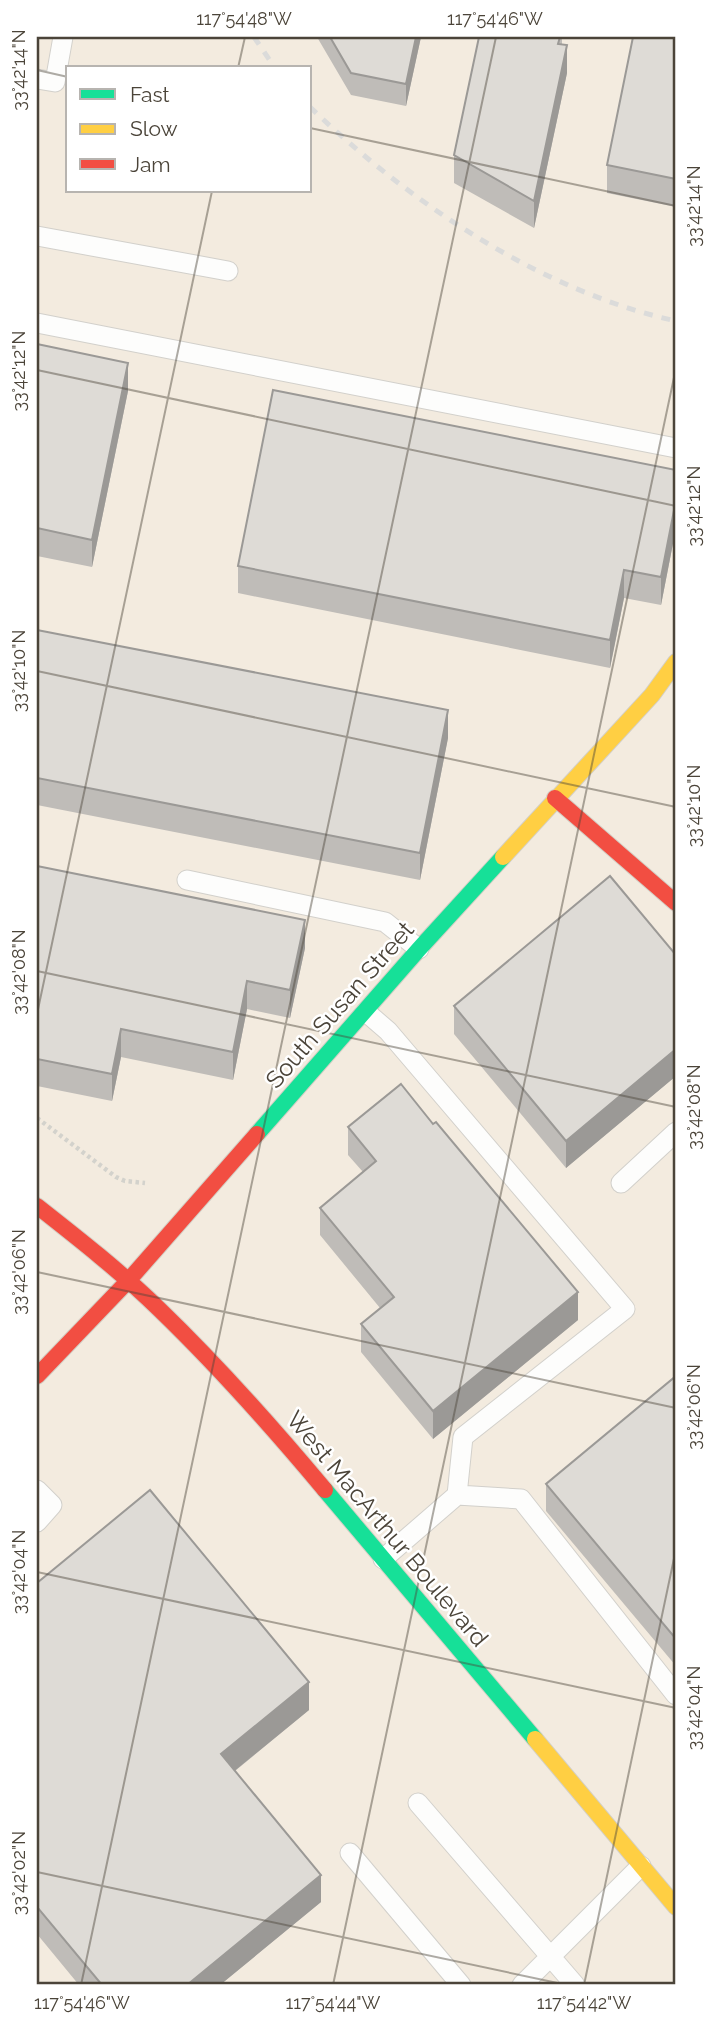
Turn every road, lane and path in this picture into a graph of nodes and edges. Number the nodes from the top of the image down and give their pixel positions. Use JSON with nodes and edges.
{"nodes":[{"id":1,"x":63,"y":37,"type":"edge"},
{"id":2,"x":37,"y":79,"type":"edge"},
{"id":3,"x":37,"y":236,"type":"edge"},
{"id":4,"x":228,"y":271,"type":"dead end"},
{"id":5,"x":37,"y":323,"type":"edge"},
{"id":6,"x":676,"y":448,"type":"edge"},
{"id":7,"x":676,"y":662,"type":"edge"},
{"id":8,"x":555,"y":798,"type":"junction"},
{"id":9,"x":187,"y":880,"type":"dead end"},
{"id":10,"x":676,"y":903,"type":"edge"},
{"id":11,"x":419,"y":949,"type":"junction"},
{"id":12,"x":366,"y":1012,"type":"junction"},
{"id":13,"x":37,"y":1118,"type":"edge"},
{"id":14,"x":676,"y":1132,"type":"edge"},
{"id":15,"x":145,"y":1183,"type":"dead end"},
{"id":16,"x":621,"y":1183,"type":"dead end"},
{"id":17,"x":37,"y":1206,"type":"edge"},
{"id":18,"x":128,"y":1281,"type":"junction"},
{"id":19,"x":37,"y":1376,"type":"edge"},
{"id":20,"x":37,"y":1490,"type":"edge"},
{"id":21,"x":457,"y":1495,"type":"junction"},
{"id":22,"x":37,"y":1522,"type":"edge"},
{"id":23,"x":383,"y":1559,"type":"junction"},
{"id":24,"x":676,"y":1695,"type":"edge"},
{"id":25,"x":418,"y":1803,"type":"dead end"},
{"id":26,"x":350,"y":1853,"type":"dead end"},
{"id":27,"x":641,"y":1866,"type":"junction"},
{"id":28,"x":676,"y":1907,"type":"edge"},
{"id":29,"x":551,"y":1956,"type":"junction"},
{"id":30,"x":460,"y":1985,"type":"edge"},
{"id":31,"x":522,"y":1985,"type":"edge"},
{"id":32,"x":575,"y":1985,"type":"edge"}],
"edges":[{"from":1,"to":2,"type":"lane"},
{"from":3,"to":4,"type":"lane"},
{"from":5,"to":6,"type":"lane"},
{"from":7,"to":8,"type":"street","name":"South Susan Street"},
{"from":8,"to":10,"type":"street"},
{"from":8,"to":11,"type":"street","name":"South Susan Street"},
{"from":9,"to":11,"type":"lane"},
{"from":11,"to":12,"type":"street","name":"South Susan Street"},
{"from":12,"to":18,"type":"street","name":"South Susan Street"},
{"from":12,"to":21,"type":"lane"},
{"from":13,"to":15,"type":"path"},
{"from":14,"to":16,"type":"lane"},
{"from":17,"to":18,"type":"street","name":"West MacArthur Boulevard"},
{"from":18,"to":19,"type":"street","name":"South Susan Street"},
{"from":18,"to":23,"type":"street","name":"West MacArthur Boulevard"},
{"from":20,"to":22,"type":"lane"},
{"from":21,"to":23,"type":"lane"},
{"from":21,"to":24,"type":"lane"},
{"from":23,"to":27,"type":"street","name":"West MacArthur Boulevard"},
{"from":25,"to":29,"type":"lane"},
{"from":26,"to":30,"type":"lane"},
{"from":27,"to":28,"type":"street","name":"West MacArthur Boulevard"},
{"from":27,"to":29,"type":"lane"},
{"from":29,"to":31,"type":"lane"},
{"from":29,"to":32,"type":"lane"}]}
